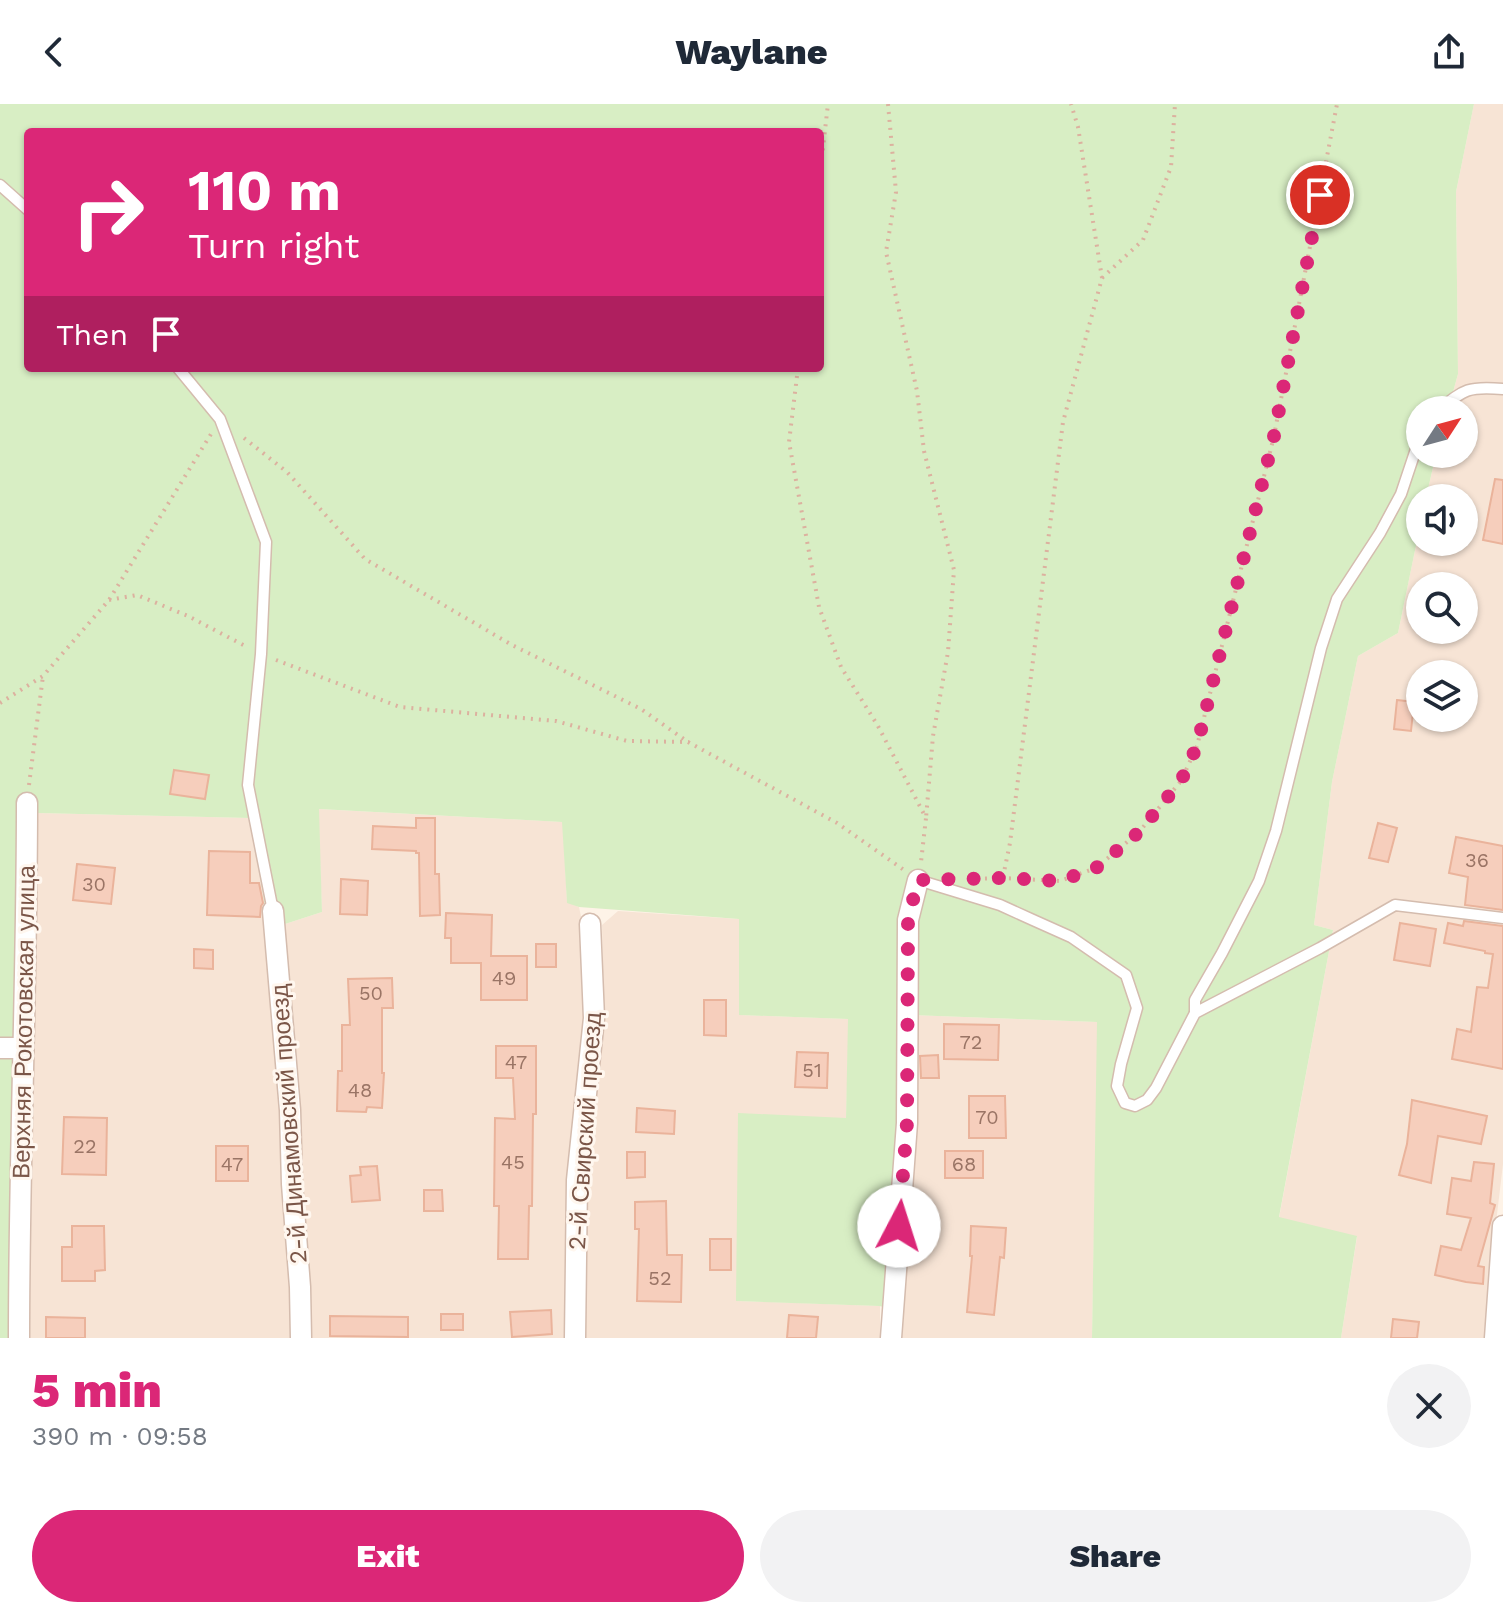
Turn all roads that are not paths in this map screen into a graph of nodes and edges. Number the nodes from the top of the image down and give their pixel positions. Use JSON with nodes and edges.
{"nodes":[{"id":1,"x":0,"y":185,"type":"edge"},
{"id":2,"x":24,"y":206,"type":"edge"},
{"id":3,"x":181,"y":372,"type":"edge"},
{"id":4,"x":1503,"y":389,"type":"edge"},
{"id":5,"x":1457,"y":396,"type":"edge"},
{"id":6,"x":1410,"y":468,"type":"edge"},
{"id":7,"x":27,"y":803,"type":"road end"},
{"id":8,"x":918,"y":880,"type":"joint"},
{"id":9,"x":273,"y":911,"type":"joint"},
{"id":10,"x":1503,"y":918,"type":"edge"},
{"id":11,"x":590,"y":924,"type":"dead end"},
{"id":12,"x":1195,"y":1013,"type":"junction"},
{"id":13,"x":0,"y":1048,"type":"edge"},
{"id":14,"x":23,"y":1048,"type":"junction"},
{"id":15,"x":1503,"y":1226,"type":"edge"},
{"id":16,"x":19,"y":1338,"type":"edge"},
{"id":17,"x":301,"y":1338,"type":"edge"},
{"id":18,"x":575,"y":1338,"type":"edge"},
{"id":19,"x":891,"y":1338,"type":"edge"},
{"id":20,"x":1495,"y":1338,"type":"edge"}],
"edges":[{"from":1,"to":2,"type":"lane"},
{"from":3,"to":9,"type":"lane"},
{"from":4,"to":5,"type":"lane"},
{"from":6,"to":12,"type":"lane"},
{"from":7,"to":14,"type":"street","name":"Верхняя Рокотовская улица"},
{"from":8,"to":12,"type":"lane"},
{"from":8,"to":19,"type":"street"},
{"from":9,"to":17,"type":"street","name":"2-й Динамовский проезд"},
{"from":10,"to":12,"type":"lane"},
{"from":11,"to":18,"type":"street","name":"2-й Свирский проезд"},
{"from":13,"to":14,"type":"street"},
{"from":14,"to":16,"type":"street","name":"Верхняя Рокотовская улица"},
{"from":15,"to":20,"type":"street"}]}
